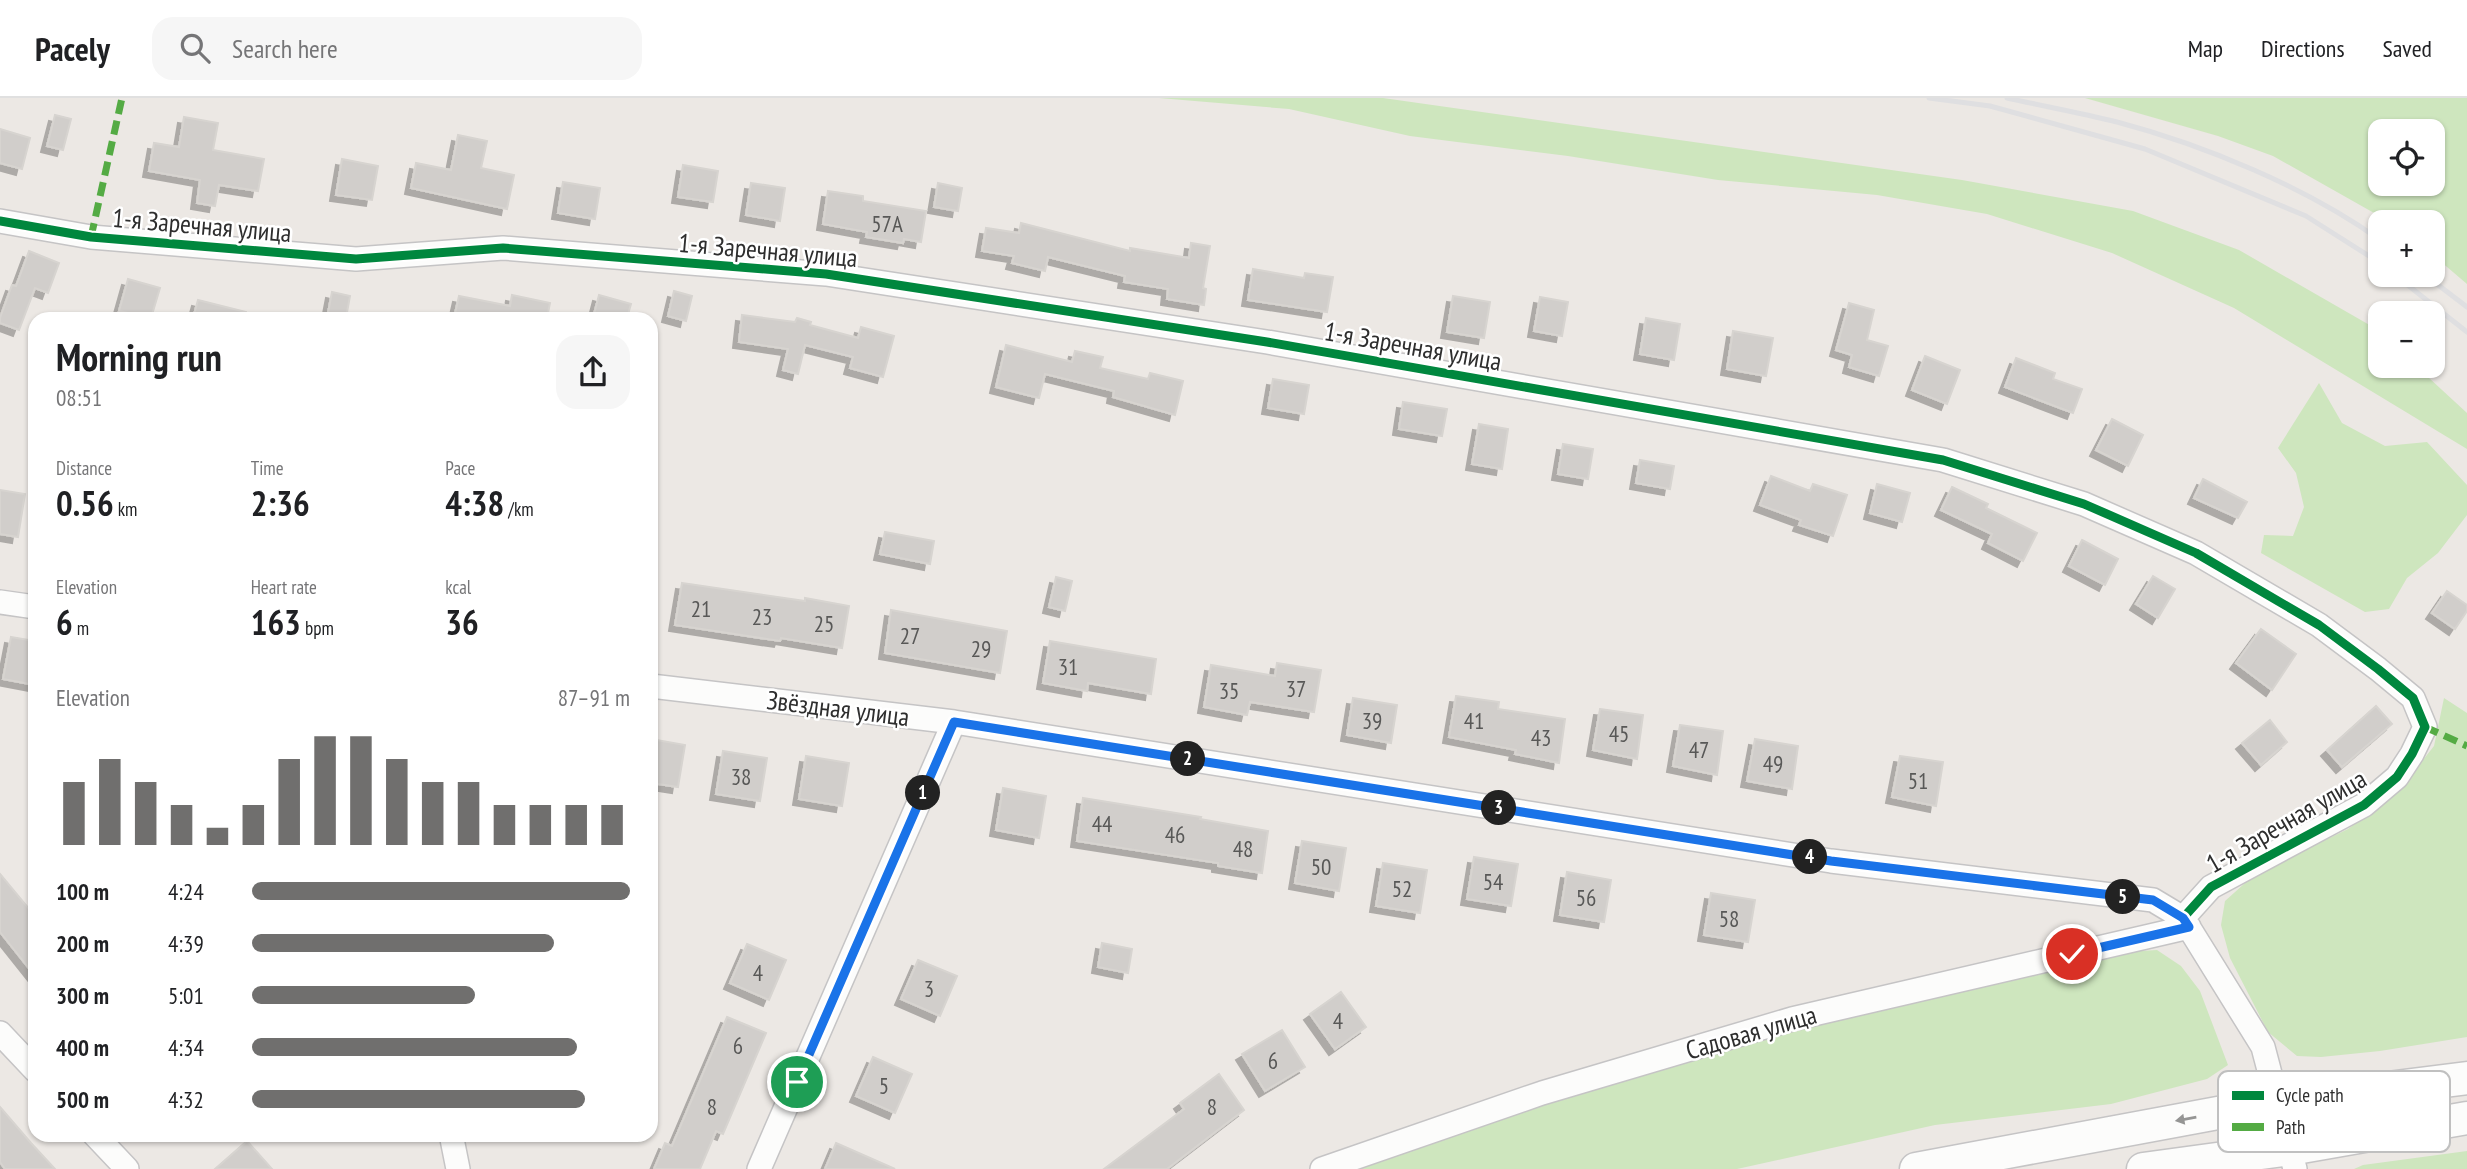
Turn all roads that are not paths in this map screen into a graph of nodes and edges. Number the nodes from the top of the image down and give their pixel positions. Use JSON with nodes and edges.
{"nodes":[{"id":1,"x":0,"y":221,"type":"edge"},
{"id":2,"x":0,"y":602,"type":"edge"},
{"id":3,"x":28,"y":606,"type":"edge"},
{"id":4,"x":658,"y":687,"type":"edge"},
{"id":5,"x":954,"y":722,"type":"junction"},
{"id":6,"x":2186,"y":922,"type":"junction"},
{"id":7,"x":0,"y":1033,"type":"edge"},
{"id":8,"x":28,"y":1063,"type":"edge"},
{"id":9,"x":2269,"y":1071,"type":"edge"},
{"id":10,"x":2218,"y":1113,"type":"edge"},
{"id":11,"x":102,"y":1142,"type":"edge"},
{"id":12,"x":453,"y":1142,"type":"edge"},
{"id":13,"x":2322,"y":1152,"type":"edge"},
{"id":14,"x":2292,"y":1159,"type":"edge"},
{"id":15,"x":127,"y":1169,"type":"edge"},
{"id":16,"x":458,"y":1169,"type":"edge"},
{"id":17,"x":759,"y":1169,"type":"edge"},
{"id":18,"x":1322,"y":1169,"type":"edge"},
{"id":19,"x":1916,"y":1169,"type":"edge"},
{"id":20,"x":2143,"y":1169,"type":"edge"}],
"edges":[{"from":1,"to":6,"type":"street","name":"1-я Заречная улица"},
{"from":2,"to":3,"type":"street"},
{"from":4,"to":5,"type":"street","name":"Звёздная улица"},
{"from":5,"to":6,"type":"street","name":"Звёздная улица"},
{"from":5,"to":17,"type":"street"},
{"from":6,"to":9,"type":"street"},
{"from":6,"to":18,"type":"street","name":"Садовая улица"},
{"from":7,"to":8,"type":"street"},
{"from":10,"to":19,"type":"main road","one_way":true},
{"from":11,"to":15,"type":"street"},
{"from":12,"to":16,"type":"street"},
{"from":13,"to":14,"type":"main road"},
{"from":14,"to":20,"type":"main road"}]}
